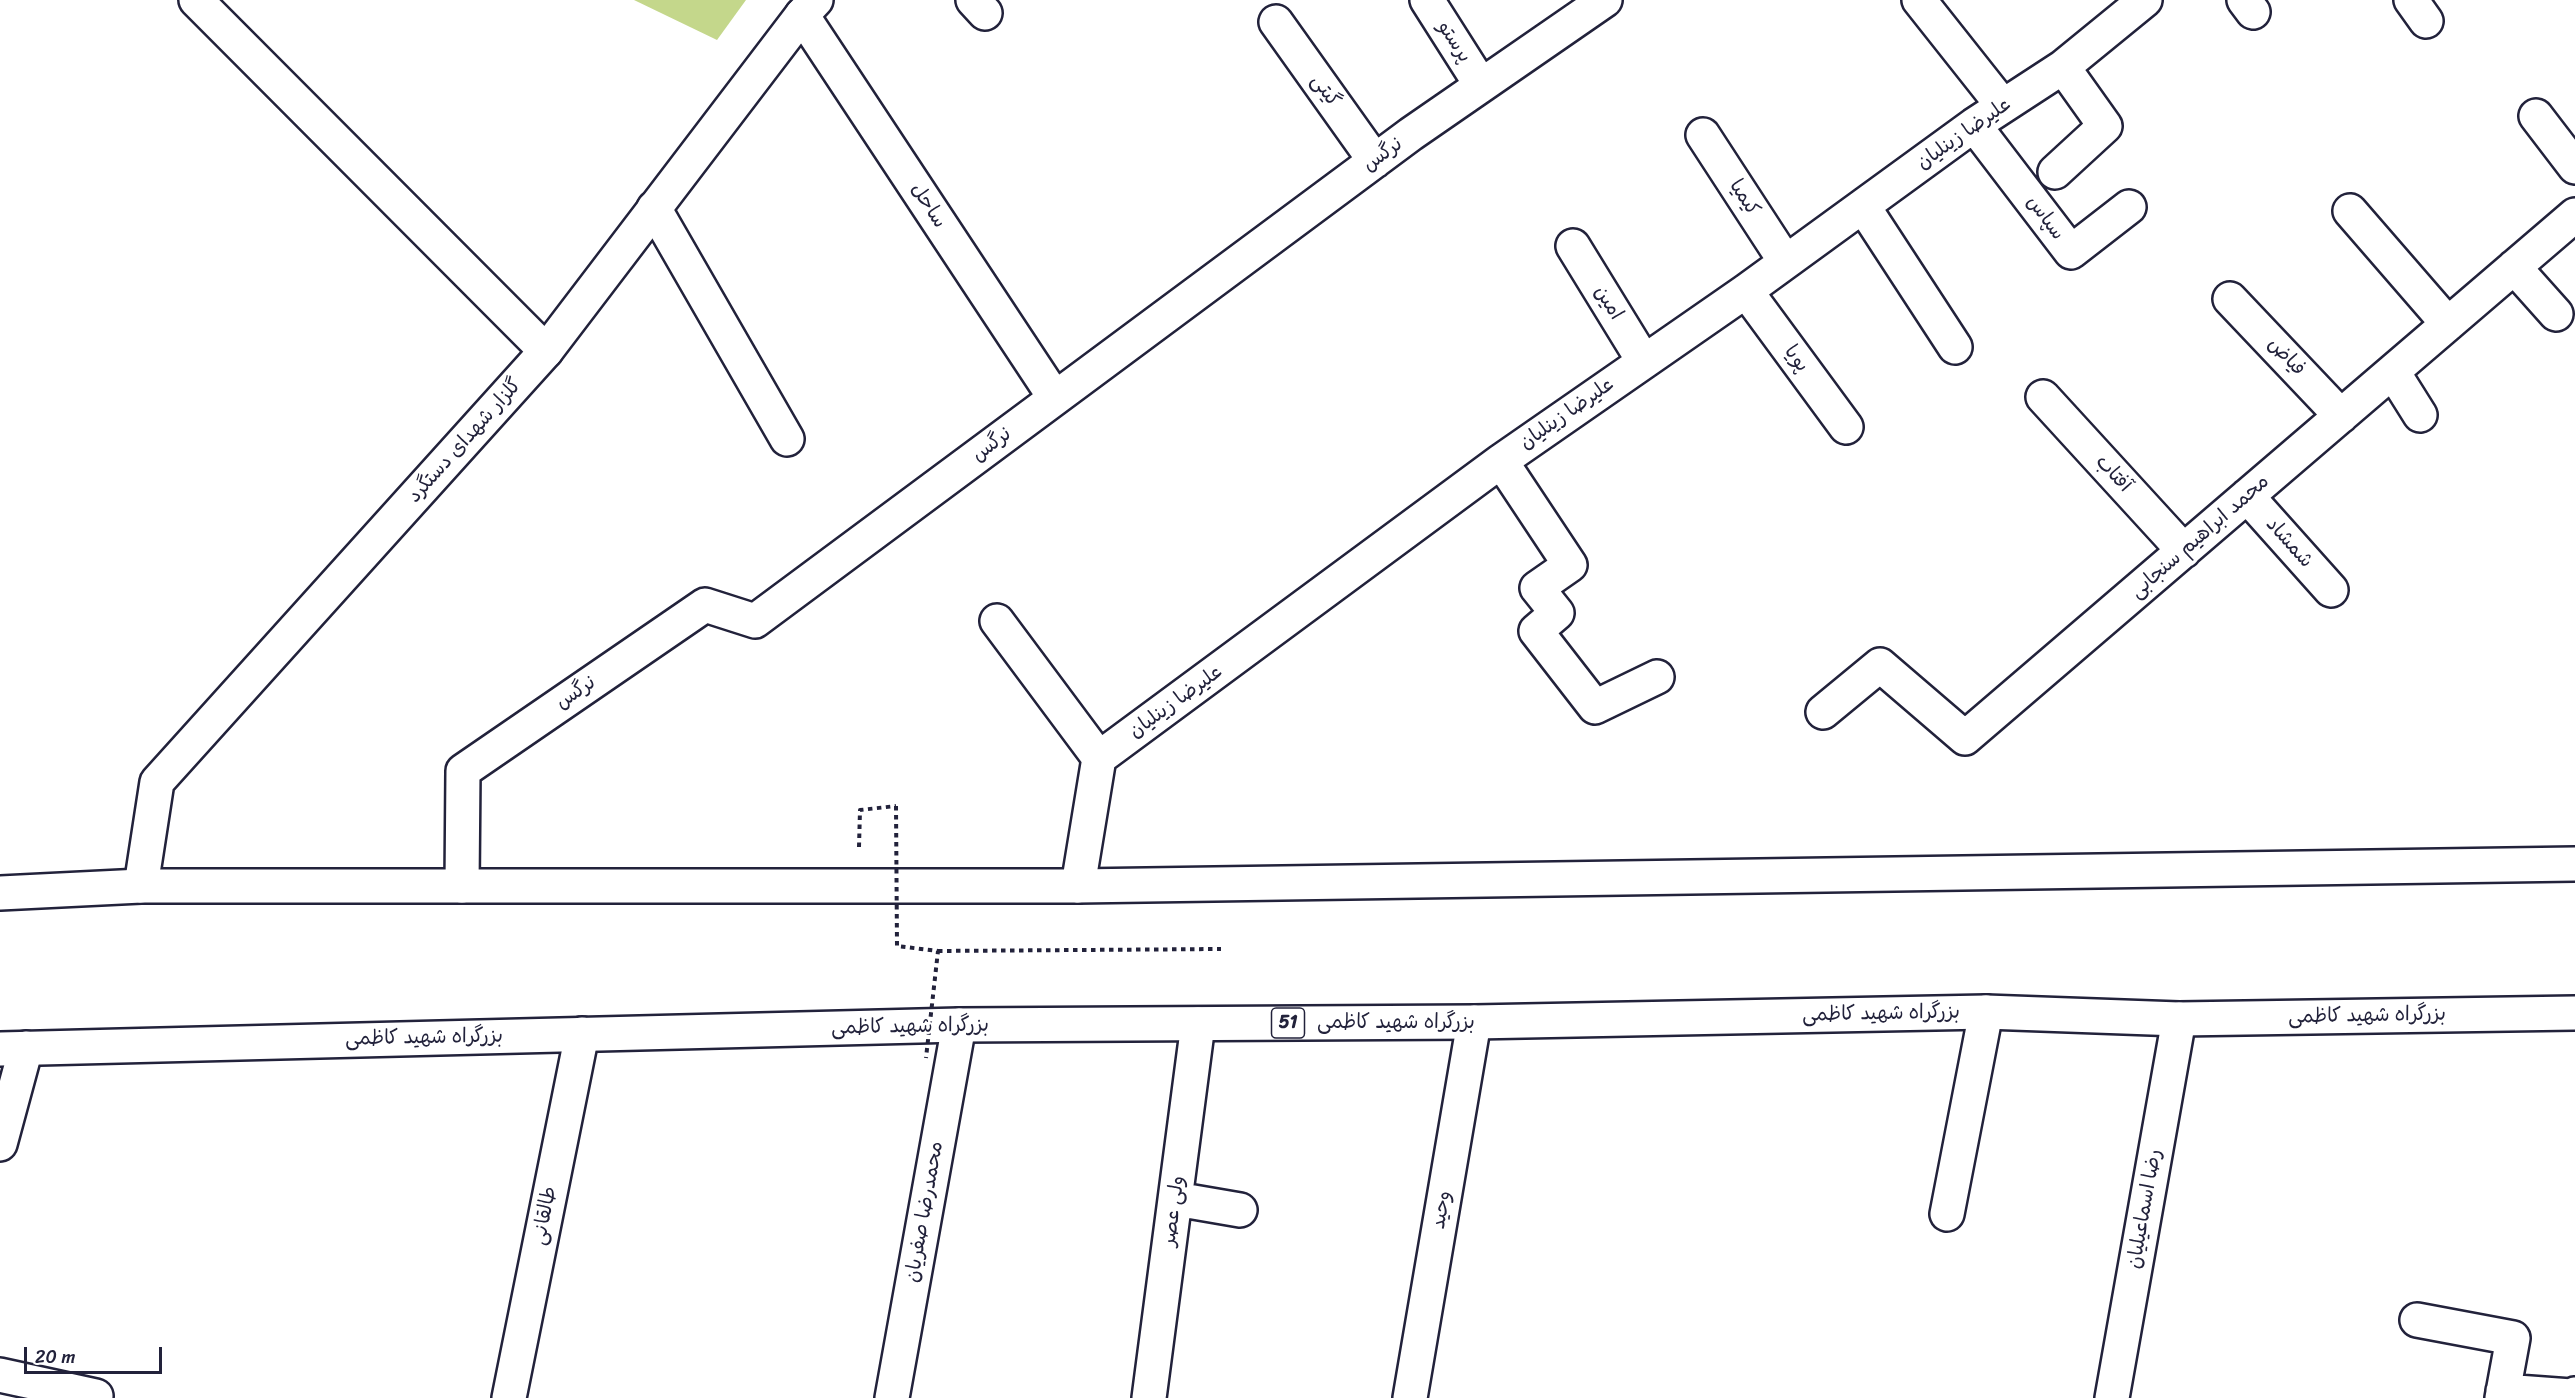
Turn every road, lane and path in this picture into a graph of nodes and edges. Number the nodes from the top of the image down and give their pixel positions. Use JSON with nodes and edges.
{"nodes":[{"id":1,"x":196,"y":0,"type":"edge"},
{"id":2,"x":1427,"y":0,"type":"edge"},
{"id":3,"x":1605,"y":0,"type":"edge"},
{"id":4,"x":1920,"y":0,"type":"edge"},
{"id":5,"x":2145,"y":0,"type":"edge"},
{"id":6,"x":809,"y":7,"type":"edge"},
{"id":7,"x":1276,"y":22,"type":"dead end"},
{"id":8,"x":2063,"y":67,"type":"junction"},
{"id":9,"x":1482,"y":85,"type":"junction"},
{"id":10,"x":2003,"y":106,"type":"junction"},
{"id":11,"x":2536,"y":116,"type":"dead end"},
{"id":12,"x":1974,"y":126,"type":"junction"},
{"id":13,"x":1703,"y":135,"type":"dead end"},
{"id":14,"x":1375,"y":161,"type":"junction"},
{"id":15,"x":2575,"y":167,"type":"edge"},
{"id":16,"x":2055,"y":172,"type":"dead end"},
{"id":17,"x":1863,"y":206,"type":"junction"},
{"id":18,"x":2129,"y":207,"type":"dead end"},
{"id":19,"x":654,"y":208,"type":"junction"},
{"id":20,"x":2350,"y":211,"type":"dead end"},
{"id":21,"x":2575,"y":215,"type":"edge"},
{"id":22,"x":1573,"y":246,"type":"dead end"},
{"id":23,"x":1785,"y":261,"type":"junction"},
{"id":24,"x":2514,"y":267,"type":"junction"},
{"id":25,"x":1746,"y":291,"type":"junction"},
{"id":26,"x":2230,"y":299,"type":"dead end"},
{"id":27,"x":2556,"y":314,"type":"dead end"},
{"id":28,"x":2448,"y":324,"type":"junction"},
{"id":29,"x":1955,"y":346,"type":"dead end"},
{"id":30,"x":546,"y":351,"type":"junction"},
{"id":31,"x":1644,"y":360,"type":"junction"},
{"id":32,"x":2393,"y":372,"type":"junction"},
{"id":33,"x":2043,"y":397,"type":"dead end"},
{"id":34,"x":1055,"y":398,"type":"junction"},
{"id":35,"x":2420,"y":415,"type":"dead end"},
{"id":36,"x":2341,"y":416,"type":"junction"},
{"id":37,"x":1846,"y":427,"type":"dead end"},
{"id":38,"x":787,"y":439,"type":"dead end"},
{"id":39,"x":1501,"y":461,"type":"junction"},
{"id":40,"x":2247,"y":496,"type":"junction"},
{"id":41,"x":2184,"y":551,"type":"junction"},
{"id":42,"x":2331,"y":590,"type":"dead end"},
{"id":43,"x":997,"y":621,"type":"dead end"},
{"id":44,"x":1657,"y":677,"type":"dead end"},
{"id":45,"x":1823,"y":712,"type":"dead end"},
{"id":46,"x":1099,"y":758,"type":"junction"},
{"id":47,"x":860,"y":810,"type":"dead end"},
{"id":48,"x":2575,"y":864,"type":"edge"},
{"id":49,"x":141,"y":886,"type":"junction"},
{"id":50,"x":462,"y":886,"type":"junction"},
{"id":51,"x":1078,"y":886,"type":"junction"},
{"id":52,"x":0,"y":893,"type":"edge"},
{"id":53,"x":1221,"y":949,"type":"dead end"},
{"id":54,"x":938,"y":951,"type":"junction"},
{"id":55,"x":1986,"y":1012,"type":"junction"},
{"id":56,"x":2575,"y":1012,"type":"edge"},
{"id":57,"x":2179,"y":1019,"type":"junction"},
{"id":58,"x":1474,"y":1022,"type":"junction"},
{"id":59,"x":1198,"y":1024,"type":"junction"},
{"id":60,"x":959,"y":1025,"type":"junction"},
{"id":61,"x":582,"y":1034,"type":"junction"},
{"id":62,"x":13,"y":1048,"type":"edge"},
{"id":63,"x":926,"y":1058,"type":"dead end"},
{"id":64,"x":0,"y":1144,"type":"edge"},
{"id":65,"x":1176,"y":1198,"type":"junction"},
{"id":66,"x":1240,"y":1210,"type":"dead end"},
{"id":67,"x":1947,"y":1214,"type":"dead end"},
{"id":68,"x":2417,"y":1320,"type":"dead end"},
{"id":69,"x":0,"y":1375,"type":"edge"},
{"id":70,"x":2575,"y":1394,"type":"edge"},
{"id":71,"x":2503,"y":1395,"type":"edge"},
{"id":72,"x":96,"y":1396,"type":"dead end"},
{"id":73,"x":509,"y":1398,"type":"edge"},
{"id":74,"x":892,"y":1398,"type":"edge"},
{"id":75,"x":1149,"y":1398,"type":"edge"},
{"id":76,"x":1410,"y":1398,"type":"edge"},
{"id":77,"x":2112,"y":1398,"type":"edge"}],
"edges":[{"from":1,"to":30,"type":"main road"},
{"from":2,"to":9,"type":"main road","name":"پرستو"},
{"from":3,"to":9,"type":"main road","name":"نرگس"},
{"from":4,"to":10,"type":"main road"},
{"from":5,"to":8,"type":"main road","name":"علیرضا زینلیان"},
{"from":6,"to":19,"type":"main road","name":"گلزار شهدای دستگرد"},
{"from":6,"to":34,"type":"main road","name":"ساحل"},
{"from":7,"to":14,"type":"main road","name":"گیتی"},
{"from":8,"to":10,"type":"main road","name":"علیرضا زینلیان"},
{"from":8,"to":16,"type":"main road"},
{"from":9,"to":14,"type":"main road","name":"نرگس"},
{"from":10,"to":12,"type":"main road","name":"علیرضا زینلیان"},
{"from":11,"to":15,"type":"main road"},
{"from":12,"to":17,"type":"main road","name":"علیرضا زینلیان"},
{"from":12,"to":18,"type":"main road","name":"سپاس"},
{"from":13,"to":23,"type":"main road","name":"کیمیا"},
{"from":14,"to":34,"type":"main road","name":"نرگس"},
{"from":17,"to":23,"type":"main road","name":"علیرضا زینلیان"},
{"from":17,"to":29,"type":"main road"},
{"from":19,"to":30,"type":"main road","name":"گلزار شهدای دستگرد"},
{"from":19,"to":38,"type":"main road"},
{"from":20,"to":28,"type":"main road"},
{"from":21,"to":24,"type":"main road","name":"محمد ابراهیم سنجابی"},
{"from":22,"to":31,"type":"main road","name":"امین"},
{"from":23,"to":25,"type":"main road","name":"علیرضا زینلیان"},
{"from":24,"to":27,"type":"main road"},
{"from":24,"to":28,"type":"main road","name":"محمد ابراهیم سنجابی"},
{"from":25,"to":31,"type":"main road","name":"علیرضا زینلیان"},
{"from":25,"to":37,"type":"main road","name":"پویا"},
{"from":26,"to":36,"type":"main road","name":"فیاض"},
{"from":28,"to":32,"type":"main road","name":"محمد ابراهیم سنجابی"},
{"from":30,"to":49,"type":"main road","name":"گلزار شهدای دستگرد"},
{"from":31,"to":39,"type":"main road","name":"علیرضا زینلیان"},
{"from":32,"to":35,"type":"main road"},
{"from":32,"to":36,"type":"main road","name":"محمد ابراهیم سنجابی"},
{"from":33,"to":41,"type":"main road","name":"آفتاب"},
{"from":34,"to":50,"type":"main road","name":"نرگس"},
{"from":36,"to":40,"type":"main road","name":"محمد ابراهیم سنجابی"},
{"from":39,"to":44,"type":"main road"},
{"from":39,"to":46,"type":"main road","name":"علیرضا زینلیان"},
{"from":40,"to":41,"type":"main road","name":"محمد ابراهیم سنجابی"},
{"from":40,"to":42,"type":"main road","name":"شمشاد"},
{"from":41,"to":45,"type":"main road","name":"محمد ابراهیم سنجابی"},
{"from":43,"to":46,"type":"main road"},
{"from":46,"to":51,"type":"main road"},
{"from":47,"to":54,"type":"path","bridge":true},
{"from":48,"to":51,"type":"main road"},
{"from":49,"to":50,"type":"main road"},
{"from":49,"to":52,"type":"main road"},
{"from":50,"to":51,"type":"main road"},
{"from":53,"to":54,"type":"path"},
{"from":54,"to":63,"type":"path","bridge":true},
{"from":55,"to":57,"type":"main road","name":"بزرگراه شهید کاظمی","number":"51"},
{"from":55,"to":58,"type":"main road","name":"بزرگراه شهید کاظمی","number":"51"},
{"from":55,"to":67,"type":"main road"},
{"from":56,"to":57,"type":"main road","name":"بزرگراه شهید کاظمی","number":"51"},
{"from":57,"to":77,"type":"main road","name":"رضا اسماعیلیان"},
{"from":58,"to":59,"type":"main road","name":"بزرگراه شهید کاظمی","number":"51"},
{"from":58,"to":76,"type":"main road","name":"وحید"},
{"from":59,"to":60,"type":"main road","name":"بزرگراه شهید کاظمی","number":"51"},
{"from":59,"to":65,"type":"main road","name":"ولی عصر"},
{"from":60,"to":61,"type":"main road","name":"بزرگراه شهید کاظمی","number":"51"},
{"from":60,"to":74,"type":"main road","name":"محمدرضا صفریان"},
{"from":61,"to":62,"type":"main road","name":"بزرگراه شهید کاظمی","number":"51"},
{"from":61,"to":73,"type":"main road","name":"طالقانی"},
{"from":62,"to":64,"type":"main road"},
{"from":65,"to":66,"type":"main road"},
{"from":65,"to":75,"type":"main road","name":"ولی عصر"},
{"from":68,"to":71,"type":"main road"},
{"from":69,"to":72,"type":"main road"},
{"from":70,"to":71,"type":"main road"}]}
